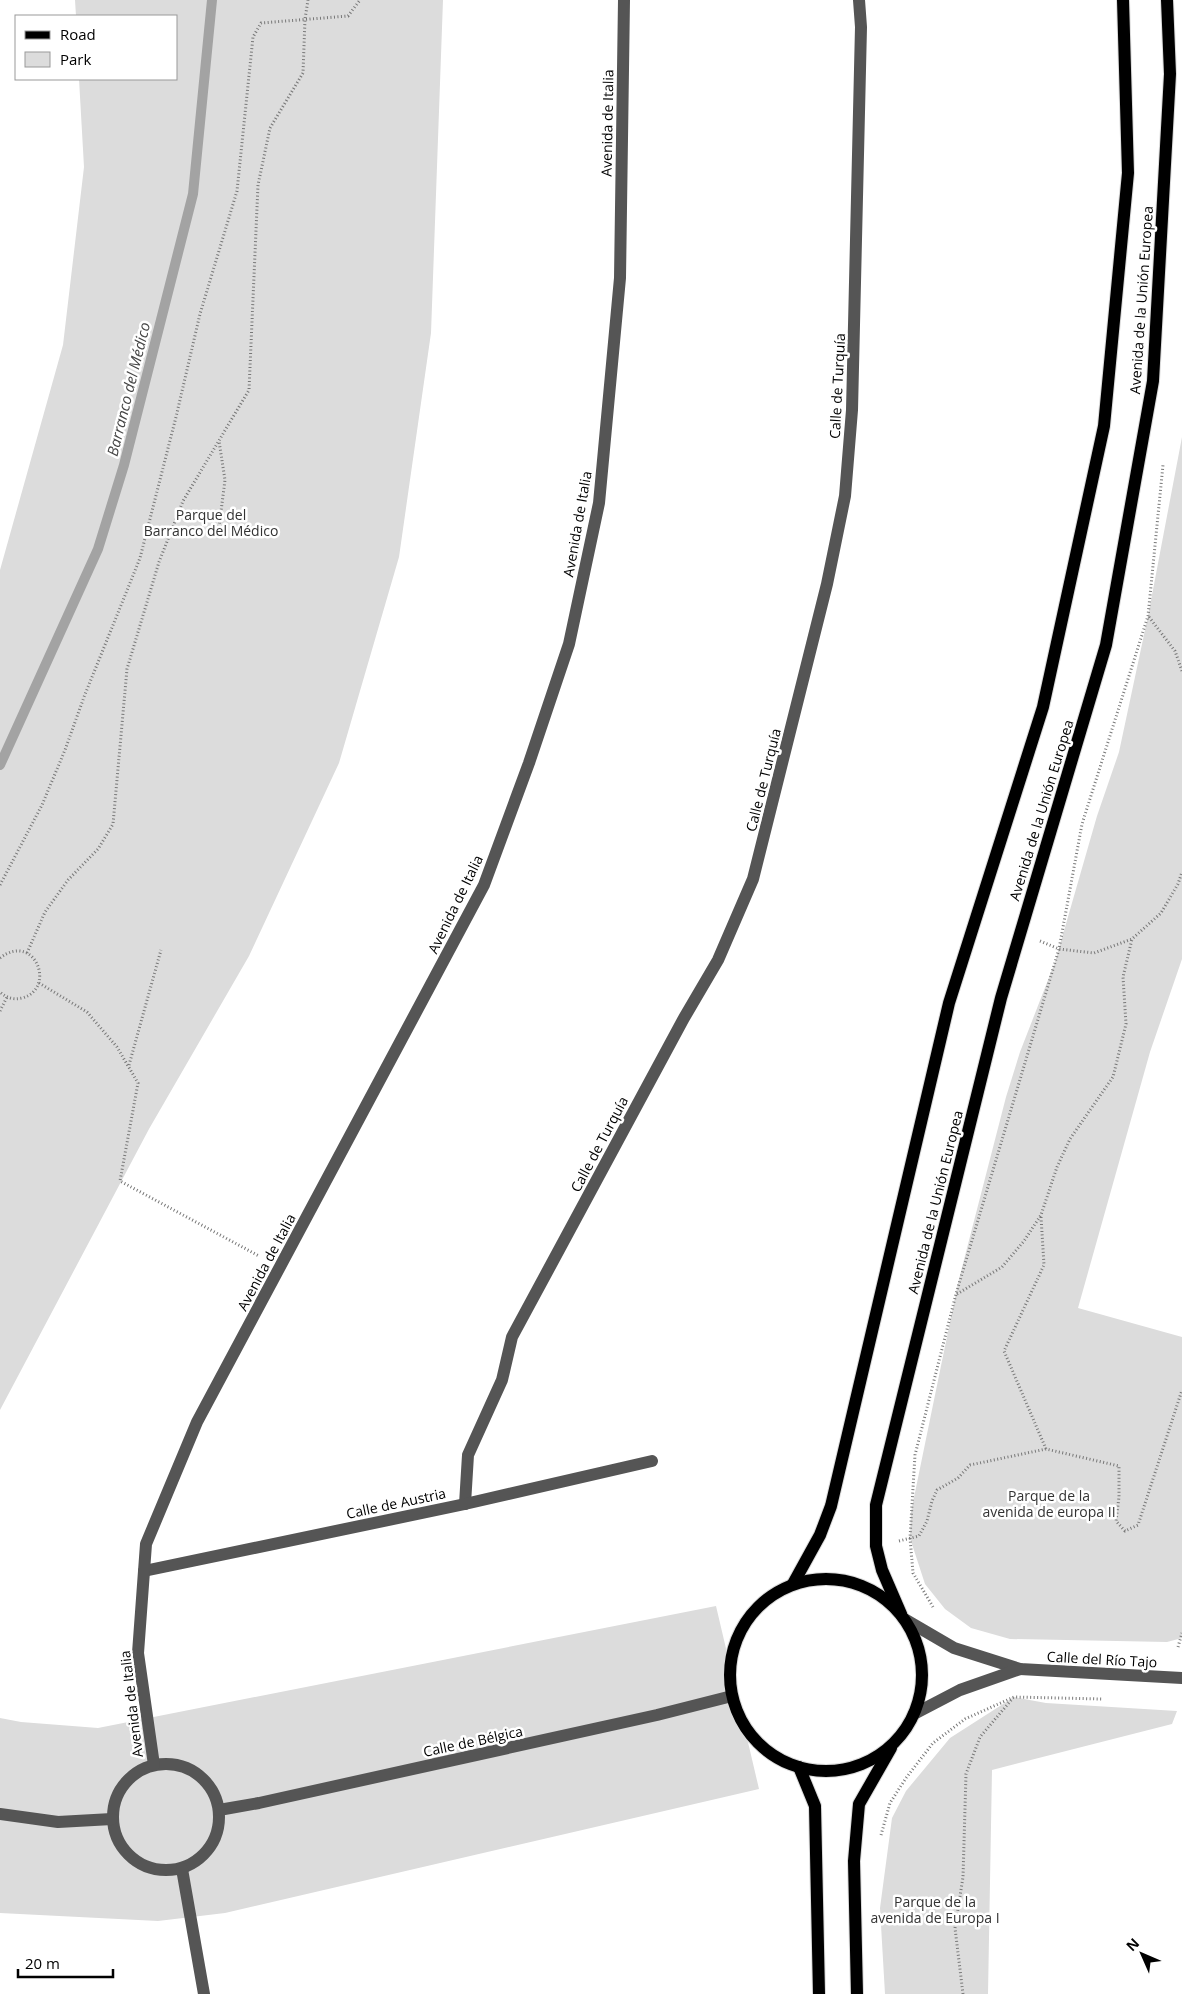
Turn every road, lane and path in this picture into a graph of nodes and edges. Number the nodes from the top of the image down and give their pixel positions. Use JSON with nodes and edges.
{"nodes":[{"id":1,"x":308,"y":0,"type":"edge"},
{"id":2,"x":360,"y":0,"type":"edge"},
{"id":3,"x":624,"y":0,"type":"edge"},
{"id":4,"x":859,"y":0,"type":"edge"},
{"id":5,"x":1123,"y":0,"type":"edge"},
{"id":6,"x":1167,"y":0,"type":"edge"},
{"id":7,"x":305,"y":20,"type":"junction"},
{"id":8,"x":219,"y":440,"type":"junction"},
{"id":9,"x":219,"y":528,"type":"dead end"},
{"id":10,"x":1148,"y":616,"type":"dead end"},
{"id":11,"x":1182,"y":671,"type":"edge"},
{"id":12,"x":1182,"y":872,"type":"edge"},
{"id":13,"x":0,"y":885,"type":"edge"},
{"id":14,"x":1132,"y":939,"type":"junction"},
{"id":15,"x":161,"y":950,"type":"dead end"},
{"id":16,"x":27,"y":953,"type":"junction"},
{"id":17,"x":0,"y":958,"type":"edge"},
{"id":18,"x":39,"y":983,"type":"junction"},
{"id":19,"x":0,"y":992,"type":"edge"},
{"id":20,"x":7,"y":998,"type":"junction"},
{"id":21,"x":0,"y":1011,"type":"edge"},
{"id":22,"x":128,"y":1066,"type":"junction"},
{"id":23,"x":1041,"y":1215,"type":"junction"},
{"id":24,"x":280,"y":1268,"type":"junction"},
{"id":25,"x":956,"y":1294,"type":"junction"},
{"id":26,"x":1182,"y":1390,"type":"edge"},
{"id":27,"x":1046,"y":1449,"type":"junction"},
{"id":28,"x":652,"y":1461,"type":"dead end"},
{"id":29,"x":466,"y":1504,"type":"junction"},
{"id":30,"x":910,"y":1538,"type":"junction"},
{"id":31,"x":876,"y":1546,"type":"junction"},
{"id":32,"x":144,"y":1571,"type":"junction"},
{"id":33,"x":793,"y":1584,"type":"junction"},
{"id":34,"x":939,"y":1611,"type":"dead end"},
{"id":35,"x":904,"y":1617,"type":"junction"},
{"id":36,"x":1182,"y":1633,"type":"edge"},
{"id":37,"x":1178,"y":1647,"type":"dead end"},
{"id":38,"x":1020,"y":1669,"type":"junction"},
{"id":39,"x":1182,"y":1678,"type":"edge"},
{"id":40,"x":732,"y":1696,"type":"junction"},
{"id":41,"x":1014,"y":1697,"type":"junction"},
{"id":42,"x":1103,"y":1699,"type":"dead end"},
{"id":43,"x":914,"y":1714,"type":"junction"},
{"id":44,"x":894,"y":1743,"type":"junction"},
{"id":45,"x":154,"y":1765,"type":"junction"},
{"id":46,"x":799,"y":1767,"type":"junction"},
{"id":47,"x":219,"y":1810,"type":"junction"},
{"id":48,"x":0,"y":1814,"type":"edge"},
{"id":49,"x":112,"y":1819,"type":"junction"},
{"id":50,"x":880,"y":1838,"type":"dead end"},
{"id":51,"x":182,"y":1869,"type":"junction"},
{"id":52,"x":204,"y":1994,"type":"edge"},
{"id":53,"x":819,"y":1994,"type":"edge"},
{"id":54,"x":857,"y":1994,"type":"edge"},
{"id":55,"x":963,"y":1994,"type":"edge"}],
"edges":[{"from":1,"to":7,"type":"path"},
{"from":2,"to":7,"type":"path"},
{"from":3,"to":24,"type":"street","name":"Avenida de Italia"},
{"from":4,"to":29,"type":"street","name":"Calle de Turquía"},
{"from":5,"to":33,"type":"main road","name":"Avenida de la Unión Europea"},
{"from":6,"to":31,"type":"main road","name":"Avenida de la Unión Europea"},
{"from":7,"to":8,"type":"path"},
{"from":7,"to":13,"type":"path"},
{"from":8,"to":9,"type":"path"},
{"from":8,"to":16,"type":"path"},
{"from":10,"to":11,"type":"path"},
{"from":12,"to":14,"type":"path"},
{"from":14,"to":23,"type":"path"},
{"from":14,"to":25,"type":"path"},
{"from":15,"to":22,"type":"path"},
{"from":16,"to":17,"type":"path"},
{"from":16,"to":18,"type":"path"},
{"from":18,"to":20,"type":"path"},
{"from":18,"to":22,"type":"path"},
{"from":19,"to":20,"type":"path"},
{"from":20,"to":21,"type":"path"},
{"from":22,"to":24,"type":"path"},
{"from":23,"to":25,"type":"path"},
{"from":23,"to":27,"type":"path"},
{"from":24,"to":32,"type":"street","name":"Avenida de Italia"},
{"from":25,"to":30,"type":"path"},
{"from":26,"to":27,"type":"path"},
{"from":27,"to":30,"type":"path"},
{"from":28,"to":29,"type":"street","name":"Calle de Austria"},
{"from":29,"to":32,"type":"street","name":"Calle de Austria"},
{"from":30,"to":31,"type":"path"},
{"from":30,"to":34,"type":"path"},
{"from":31,"to":35,"type":"main road","name":"Avenida de la Unión Europea"},
{"from":32,"to":45,"type":"street","name":"Avenida de Italia"},
{"from":33,"to":35,"type":"main road"},
{"from":33,"to":40,"type":"main road"},
{"from":35,"to":38,"type":"street","name":"Calle del Río Tajo"},
{"from":35,"to":43,"type":"main road","name":"Avenida de la Unión Europea"},
{"from":36,"to":37,"type":"path"},
{"from":38,"to":39,"type":"street","name":"Calle del Río Tajo"},
{"from":38,"to":43,"type":"street","name":"Calle del Río Tajo"},
{"from":40,"to":46,"type":"main road"},
{"from":40,"to":47,"type":"street","name":"Calle de Bélgica"},
{"from":41,"to":42,"type":"path"},
{"from":41,"to":50,"type":"path"},
{"from":41,"to":55,"type":"path"},
{"from":43,"to":44,"type":"main road","name":"Avenida de la Unión Europea"},
{"from":44,"to":46,"type":"main road"},
{"from":44,"to":54,"type":"main road"},
{"from":45,"to":47,"type":"street"},
{"from":45,"to":49,"type":"street"},
{"from":46,"to":53,"type":"main road"},
{"from":47,"to":51,"type":"street"},
{"from":48,"to":49,"type":"street"},
{"from":49,"to":51,"type":"street"},
{"from":51,"to":52,"type":"street"}]}
